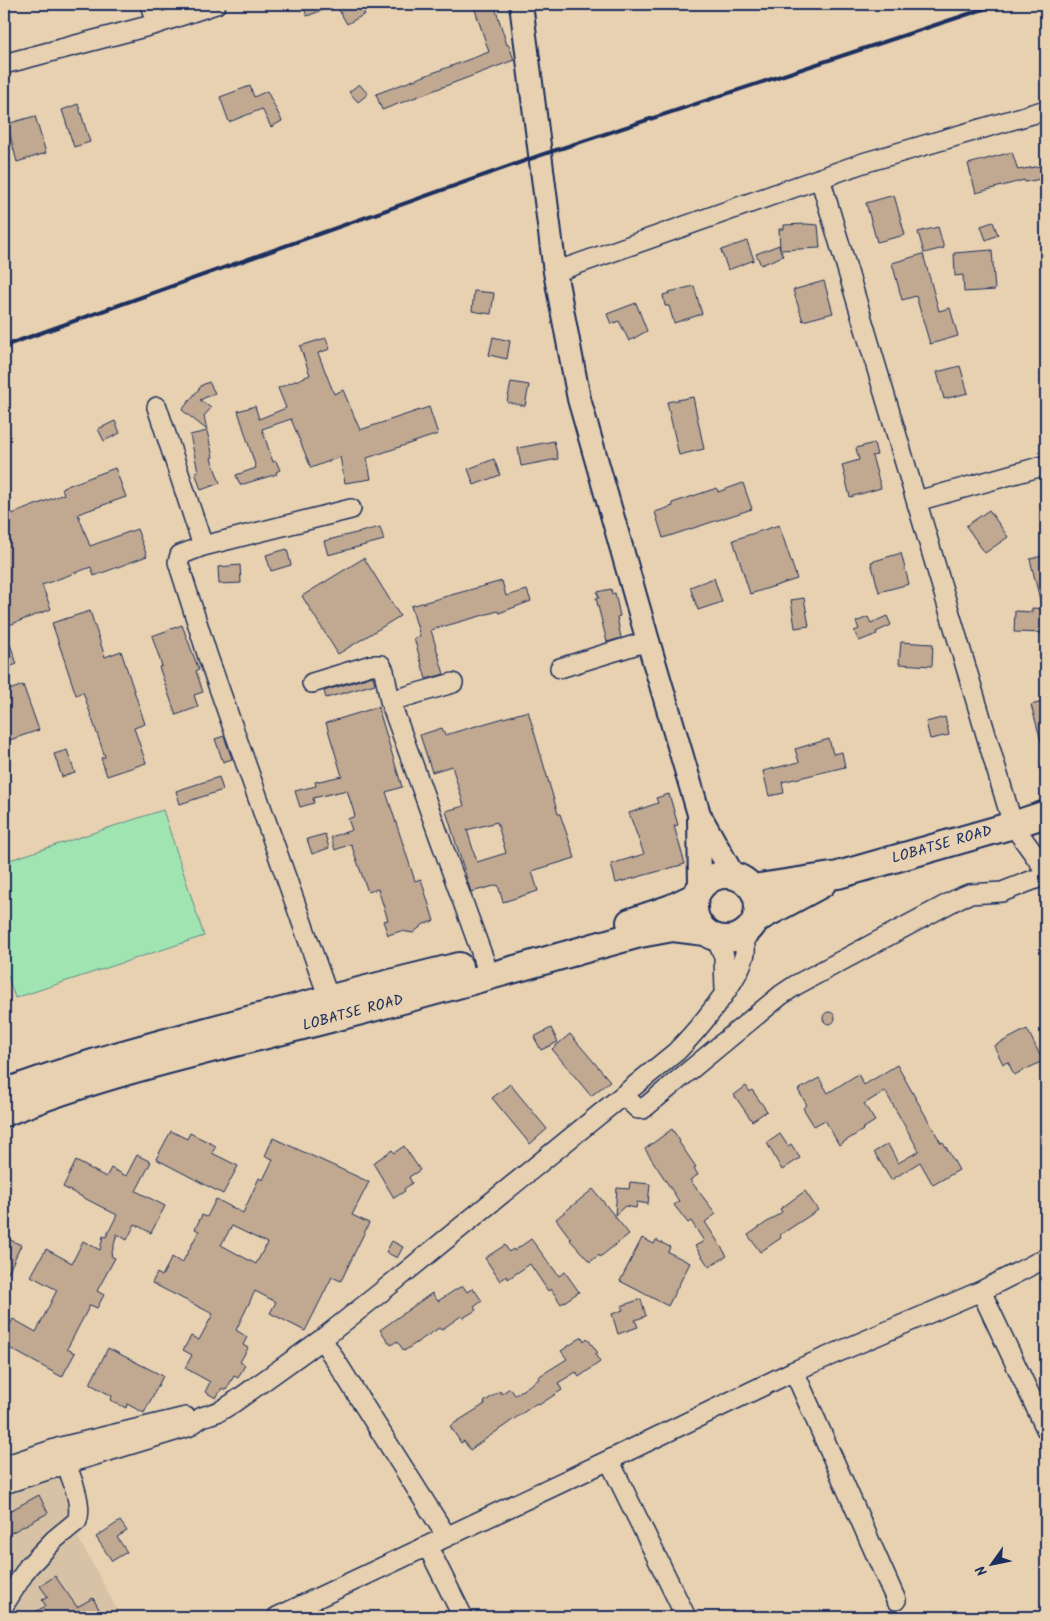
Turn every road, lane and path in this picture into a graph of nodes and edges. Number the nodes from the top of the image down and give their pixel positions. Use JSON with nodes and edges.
{"nodes":[{"id":1,"x":150,"y":4,"type":"edge"},
{"id":2,"x":216,"y":4,"type":"edge"},
{"id":3,"x":521,"y":4,"type":"edge"},
{"id":4,"x":156,"y":24,"type":"junction"},
{"id":5,"x":4,"y":64,"type":"edge"},
{"id":6,"x":1046,"y":110,"type":"edge"},
{"id":7,"x":820,"y":178,"type":"junction"},
{"id":8,"x":555,"y":272,"type":"junction"},
{"id":9,"x":157,"y":407,"type":"dead end"},
{"id":10,"x":1046,"y":465,"type":"edge"},
{"id":11,"x":917,"y":501,"type":"junction"},
{"id":12,"x":351,"y":509,"type":"dead end"},
{"id":13,"x":203,"y":546,"type":"junction"},
{"id":14,"x":648,"y":641,"type":"junction"},
{"id":15,"x":560,"y":668,"type":"dead end"},
{"id":16,"x":312,"y":683,"type":"dead end"},
{"id":17,"x":453,"y":683,"type":"dead end"},
{"id":18,"x":390,"y":701,"type":"junction"},
{"id":19,"x":700,"y":814,"type":"junction"},
{"id":20,"x":1046,"y":814,"type":"edge"},
{"id":21,"x":1014,"y":825,"type":"junction"},
{"id":22,"x":1046,"y":873,"type":"edge"},
{"id":23,"x":838,"y":875,"type":"junction"},
{"id":24,"x":743,"y":881,"type":"junction"},
{"id":25,"x":697,"y":892,"type":"junction"},
{"id":26,"x":749,"y":927,"type":"junction"},
{"id":27,"x":710,"y":935,"type":"junction"},
{"id":28,"x":487,"y":968,"type":"junction"},
{"id":29,"x":724,"y":992,"type":"junction"},
{"id":30,"x":332,"y":1008,"type":"junction"},
{"id":31,"x":4,"y":1093,"type":"edge"},
{"id":32,"x":623,"y":1095,"type":"junction"},
{"id":33,"x":4,"y":1114,"type":"edge"},
{"id":34,"x":1046,"y":1258,"type":"edge"},
{"id":35,"x":981,"y":1291,"type":"junction"},
{"id":36,"x":322,"y":1339,"type":"junction"},
{"id":37,"x":794,"y":1371,"type":"junction"},
{"id":38,"x":1046,"y":1429,"type":"edge"},
{"id":39,"x":63,"y":1455,"type":"junction"},
{"id":40,"x":609,"y":1460,"type":"junction"},
{"id":41,"x":4,"y":1466,"type":"edge"},
{"id":42,"x":4,"y":1484,"type":"edge"},
{"id":43,"x":447,"y":1537,"type":"junction"},
{"id":44,"x":428,"y":1547,"type":"junction"},
{"id":45,"x":896,"y":1600,"type":"dead end"},
{"id":46,"x":4,"y":1605,"type":"edge"},
{"id":47,"x":277,"y":1617,"type":"edge"},
{"id":48,"x":463,"y":1617,"type":"edge"},
{"id":49,"x":686,"y":1617,"type":"edge"}],
"edges":[{"from":1,"to":4,"type":"street"},
{"from":2,"to":4,"type":"street"},
{"from":3,"to":8,"type":"main road"},
{"from":4,"to":5,"type":"street"},
{"from":6,"to":7,"type":"street"},
{"from":7,"to":8,"type":"street"},
{"from":7,"to":11,"type":"street"},
{"from":8,"to":14,"type":"main road"},
{"from":9,"to":13,"type":"street"},
{"from":10,"to":11,"type":"street"},
{"from":11,"to":21,"type":"street"},
{"from":12,"to":13,"type":"street"},
{"from":13,"to":30,"type":"street"},
{"from":14,"to":15,"type":"street"},
{"from":14,"to":19,"type":"main road"},
{"from":16,"to":18,"type":"street"},
{"from":17,"to":18,"type":"street"},
{"from":18,"to":28,"type":"street"},
{"from":19,"to":24,"type":"main road"},
{"from":19,"to":25,"type":"main road"},
{"from":20,"to":21,"type":"highway","name":"LOBATSE ROAD"},
{"from":21,"to":22,"type":"street"},
{"from":21,"to":23,"type":"highway","name":"LOBATSE ROAD"},
{"from":22,"to":32,"type":"street"},
{"from":23,"to":24,"type":"highway","name":"LOBATSE ROAD"},
{"from":23,"to":26,"type":"highway","name":"LOBATSE ROAD"},
{"from":24,"to":25,"type":"highway","name":"LOBATSE ROAD"},
{"from":24,"to":26,"type":"highway"},
{"from":25,"to":27,"type":"highway"},
{"from":25,"to":28,"type":"highway","name":"LOBATSE ROAD"},
{"from":26,"to":27,"type":"highway","name":"LOBATSE ROAD"},
{"from":26,"to":29,"type":"street"},
{"from":27,"to":28,"type":"highway","name":"LOBATSE ROAD"},
{"from":27,"to":29,"type":"street"},
{"from":28,"to":30,"type":"highway","name":"LOBATSE ROAD"},
{"from":29,"to":32,"type":"street"},
{"from":30,"to":31,"type":"highway","name":"LOBATSE ROAD"},
{"from":30,"to":33,"type":"highway","name":"LOBATSE ROAD"},
{"from":32,"to":36,"type":"street"},
{"from":34,"to":35,"type":"street"},
{"from":35,"to":37,"type":"street"},
{"from":35,"to":38,"type":"street"},
{"from":36,"to":39,"type":"street"},
{"from":36,"to":43,"type":"street"},
{"from":37,"to":40,"type":"street"},
{"from":37,"to":45,"type":"street"},
{"from":39,"to":41,"type":"street"},
{"from":39,"to":42,"type":"street"},
{"from":39,"to":46,"type":"street"},
{"from":40,"to":43,"type":"street"},
{"from":40,"to":49,"type":"street"},
{"from":43,"to":44,"type":"street"},
{"from":44,"to":47,"type":"street"},
{"from":44,"to":48,"type":"street"}]}
